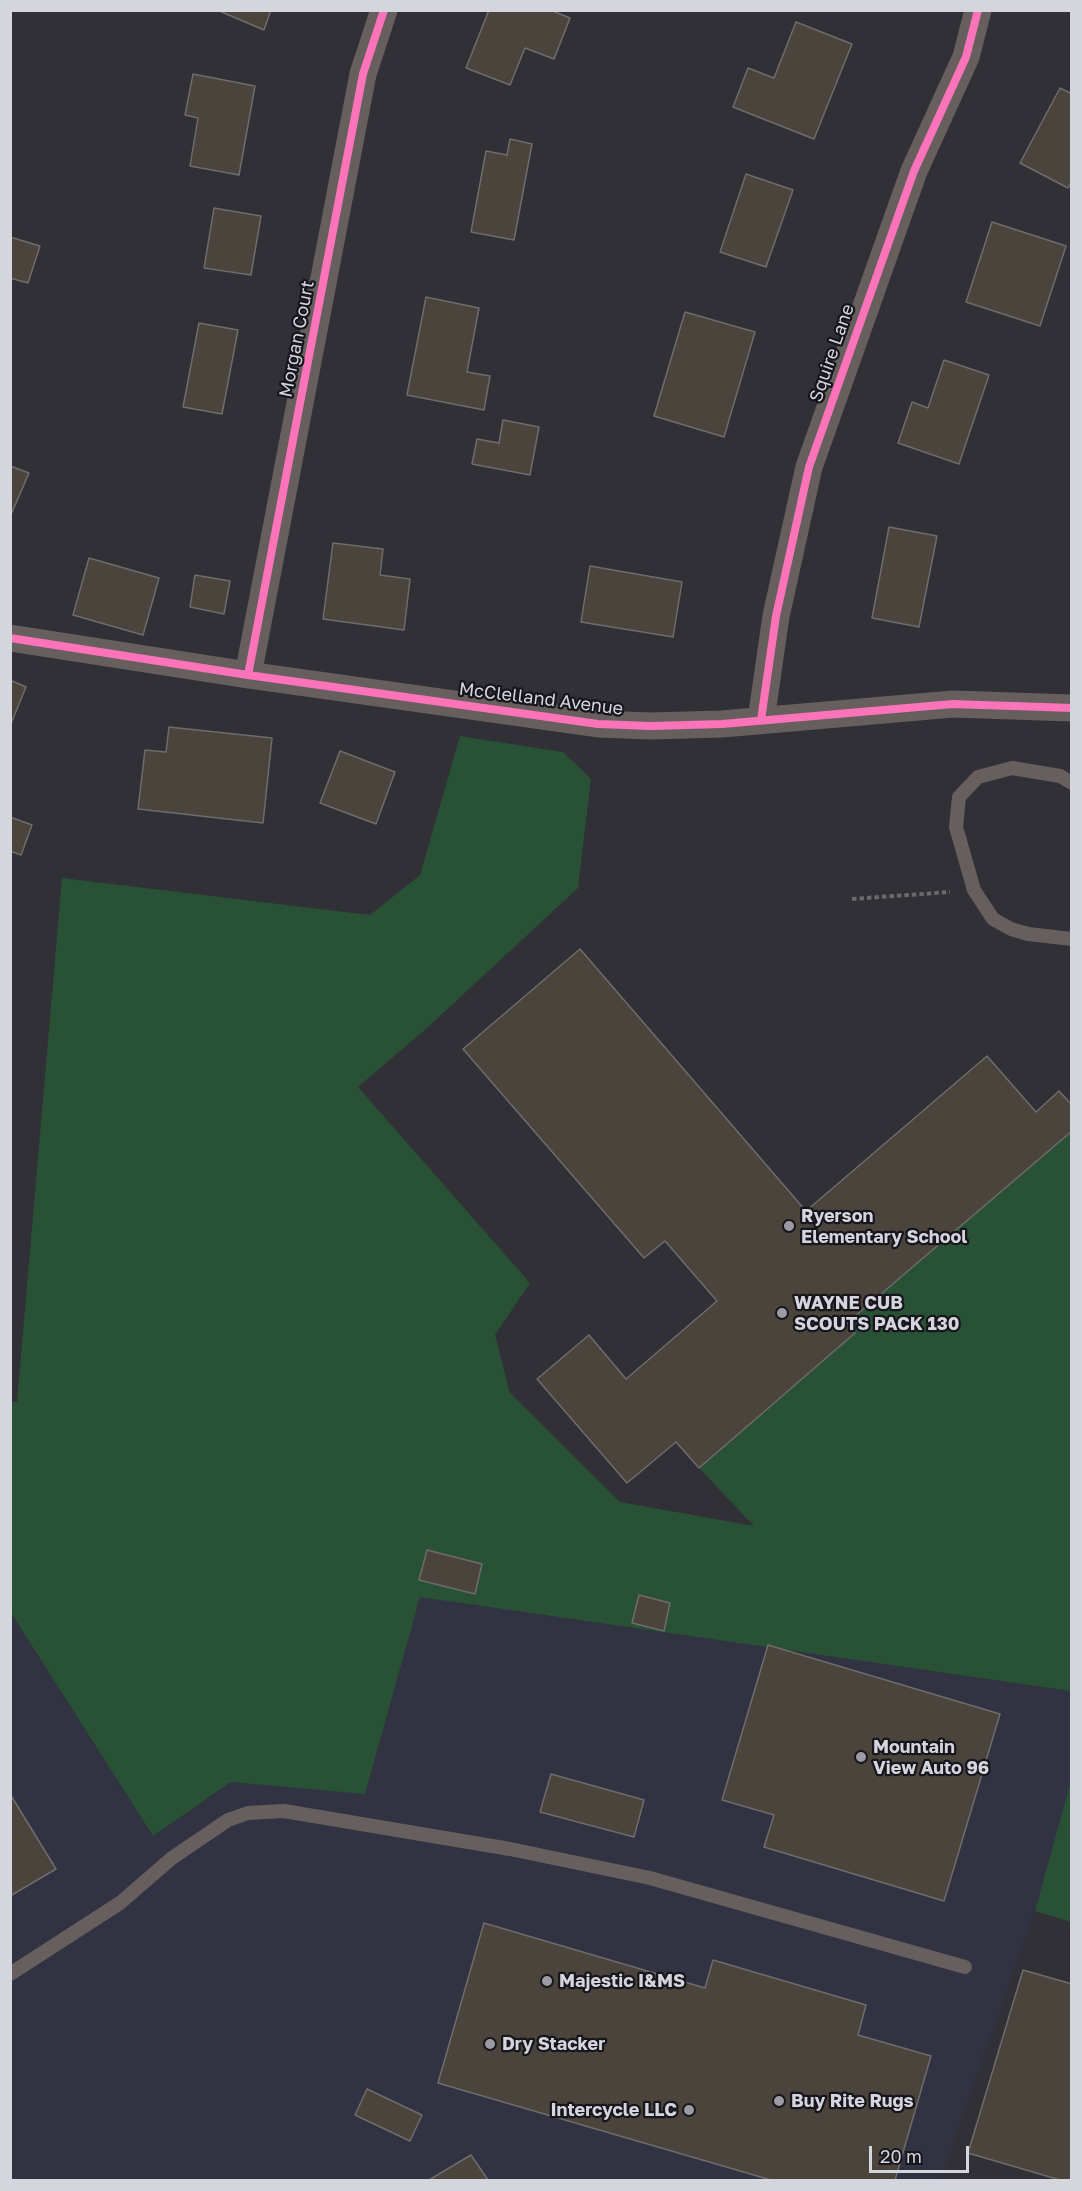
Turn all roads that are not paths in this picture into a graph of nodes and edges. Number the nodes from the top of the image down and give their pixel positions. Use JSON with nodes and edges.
{"nodes":[{"id":1,"x":384,"y":10,"type":"edge"},
{"id":2,"x":978,"y":10,"type":"edge"},
{"id":3,"x":10,"y":638,"type":"edge"},
{"id":4,"x":248,"y":675,"type":"junction"},
{"id":5,"x":1071,"y":708,"type":"edge"},
{"id":6,"x":761,"y":720,"type":"junction"},
{"id":7,"x":1071,"y":783,"type":"edge"},
{"id":8,"x":1071,"y":939,"type":"edge"},
{"id":9,"x":965,"y":1967,"type":"dead end"},
{"id":10,"x":10,"y":1974,"type":"edge"}],
"edges":[{"from":1,"to":4,"type":"street","name":"Morgan Court"},
{"from":2,"to":6,"type":"street","name":"Squire Lane"},
{"from":3,"to":4,"type":"street","name":"McClelland Avenue"},
{"from":4,"to":6,"type":"street","name":"McClelland Avenue"},
{"from":5,"to":6,"type":"street","name":"McClelland Avenue"},
{"from":7,"to":8,"type":"lane"},
{"from":9,"to":10,"type":"lane"}]}
